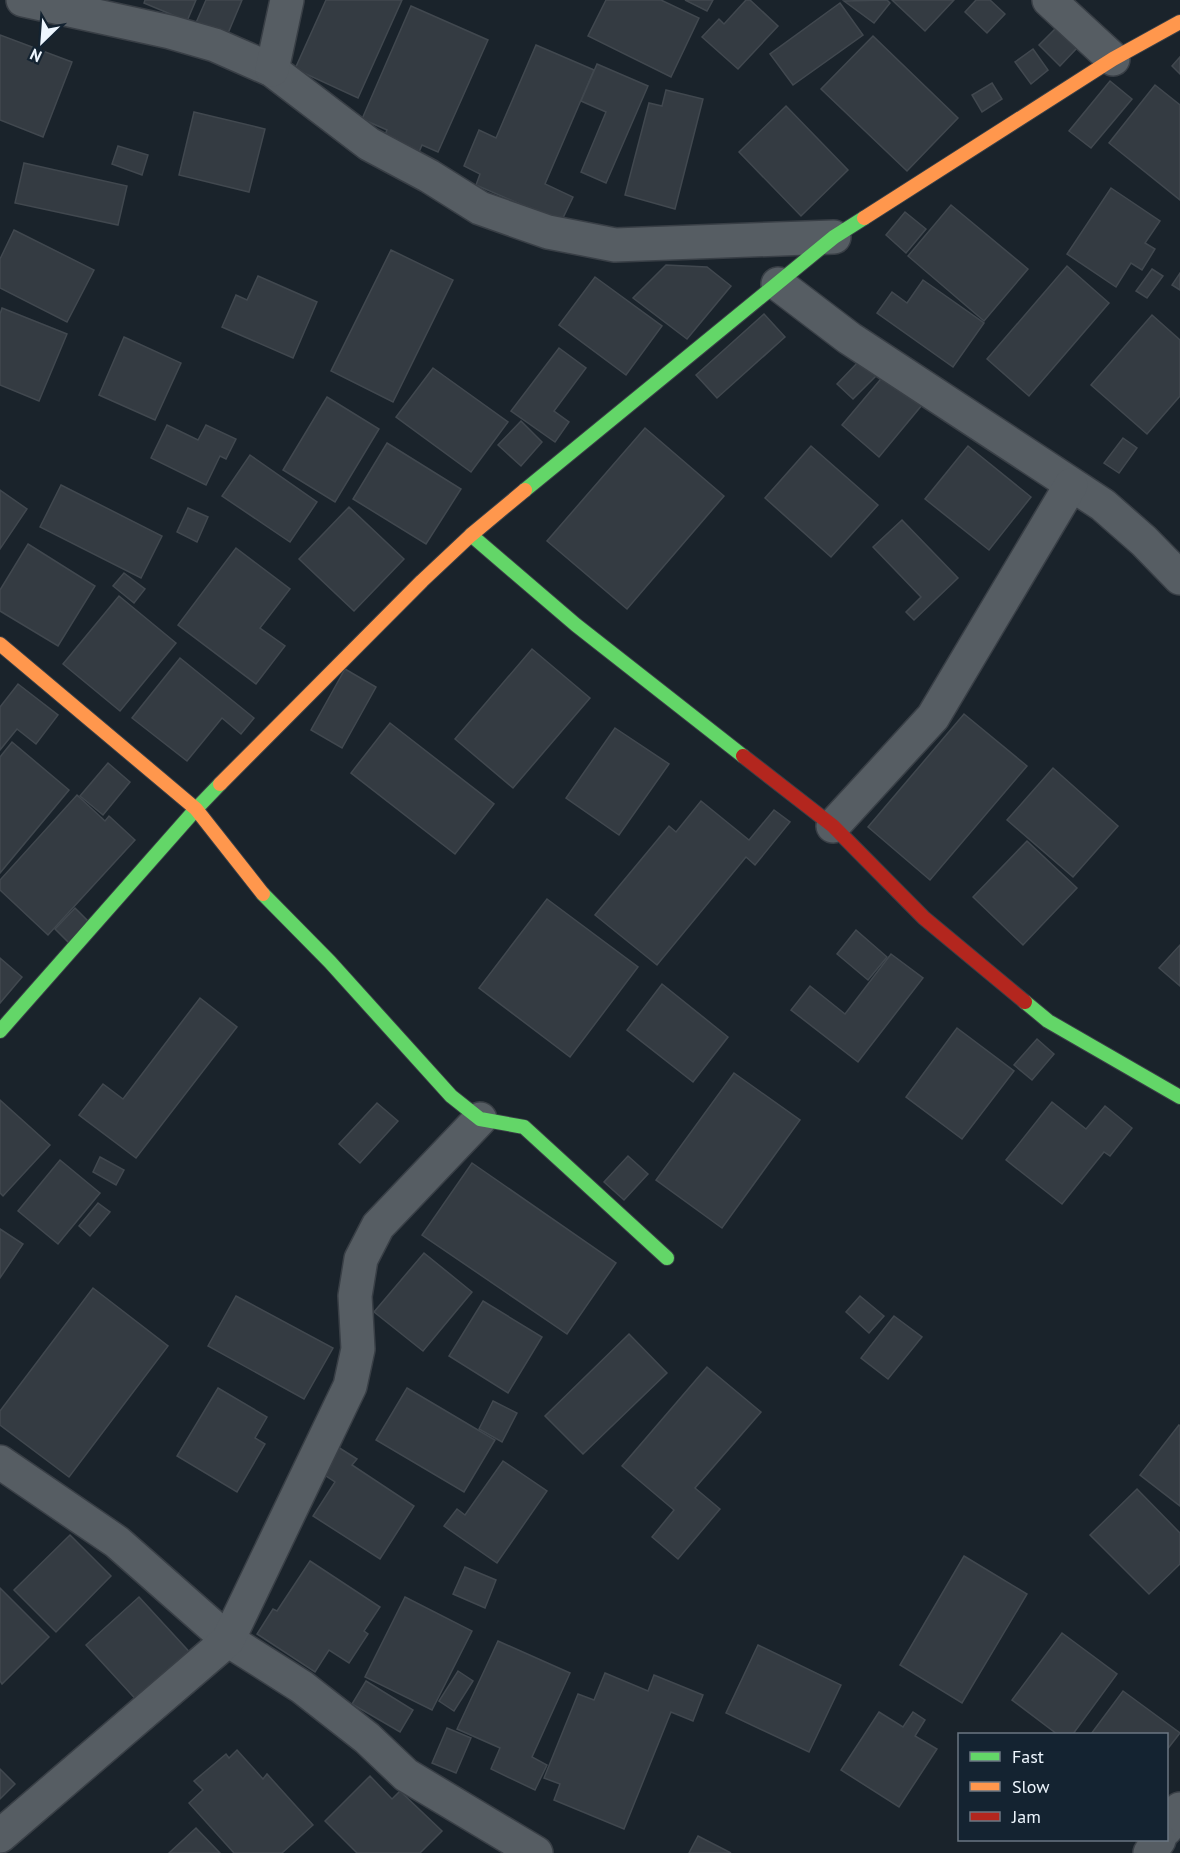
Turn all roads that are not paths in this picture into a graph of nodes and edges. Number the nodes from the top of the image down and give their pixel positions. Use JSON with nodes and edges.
{"nodes":[{"id":1,"x":23,"y":0,"type":"edge"},
{"id":2,"x":287,"y":0,"type":"edge"},
{"id":3,"x":1049,"y":0,"type":"edge"},
{"id":4,"x":1180,"y":22,"type":"edge"},
{"id":5,"x":1113,"y":59,"type":"junction"},
{"id":6,"x":272,"y":70,"type":"junction"},
{"id":7,"x":834,"y":237,"type":"junction"},
{"id":8,"x":778,"y":284,"type":"junction"},
{"id":9,"x":1071,"y":485,"type":"junction"},
{"id":10,"x":471,"y":535,"type":"junction"},
{"id":11,"x":1180,"y":578,"type":"edge"},
{"id":12,"x":0,"y":644,"type":"edge"},
{"id":13,"x":196,"y":809,"type":"junction"},
{"id":14,"x":833,"y":826,"type":"junction"},
{"id":15,"x":0,"y":1031,"type":"edge"},
{"id":16,"x":1180,"y":1097,"type":"edge"},
{"id":17,"x":480,"y":1119,"type":"junction"},
{"id":18,"x":668,"y":1258,"type":"dead end"},
{"id":19,"x":0,"y":1462,"type":"edge"},
{"id":20,"x":228,"y":1640,"type":"junction"},
{"id":21,"x":1180,"y":1809,"type":"edge"},
{"id":22,"x":1168,"y":1827,"type":"edge"},
{"id":23,"x":0,"y":1836,"type":"edge"},
{"id":24,"x":536,"y":1853,"type":"edge"}],
"edges":[{"from":1,"to":6,"type":"street"},
{"from":2,"to":6,"type":"street"},
{"from":3,"to":5,"type":"street"},
{"from":4,"to":5,"type":"street"},
{"from":5,"to":7,"type":"street"},
{"from":6,"to":7,"type":"street"},
{"from":7,"to":8,"type":"street"},
{"from":8,"to":9,"type":"street"},
{"from":8,"to":10,"type":"street"},
{"from":9,"to":11,"type":"street"},
{"from":9,"to":14,"type":"street"},
{"from":10,"to":13,"type":"street"},
{"from":10,"to":14,"type":"street"},
{"from":12,"to":13,"type":"street"},
{"from":13,"to":15,"type":"street"},
{"from":13,"to":17,"type":"street"},
{"from":14,"to":16,"type":"street"},
{"from":17,"to":18,"type":"street"},
{"from":17,"to":20,"type":"street"},
{"from":19,"to":20,"type":"street"},
{"from":20,"to":23,"type":"street"},
{"from":20,"to":24,"type":"street"},
{"from":21,"to":22,"type":"street"}]}
